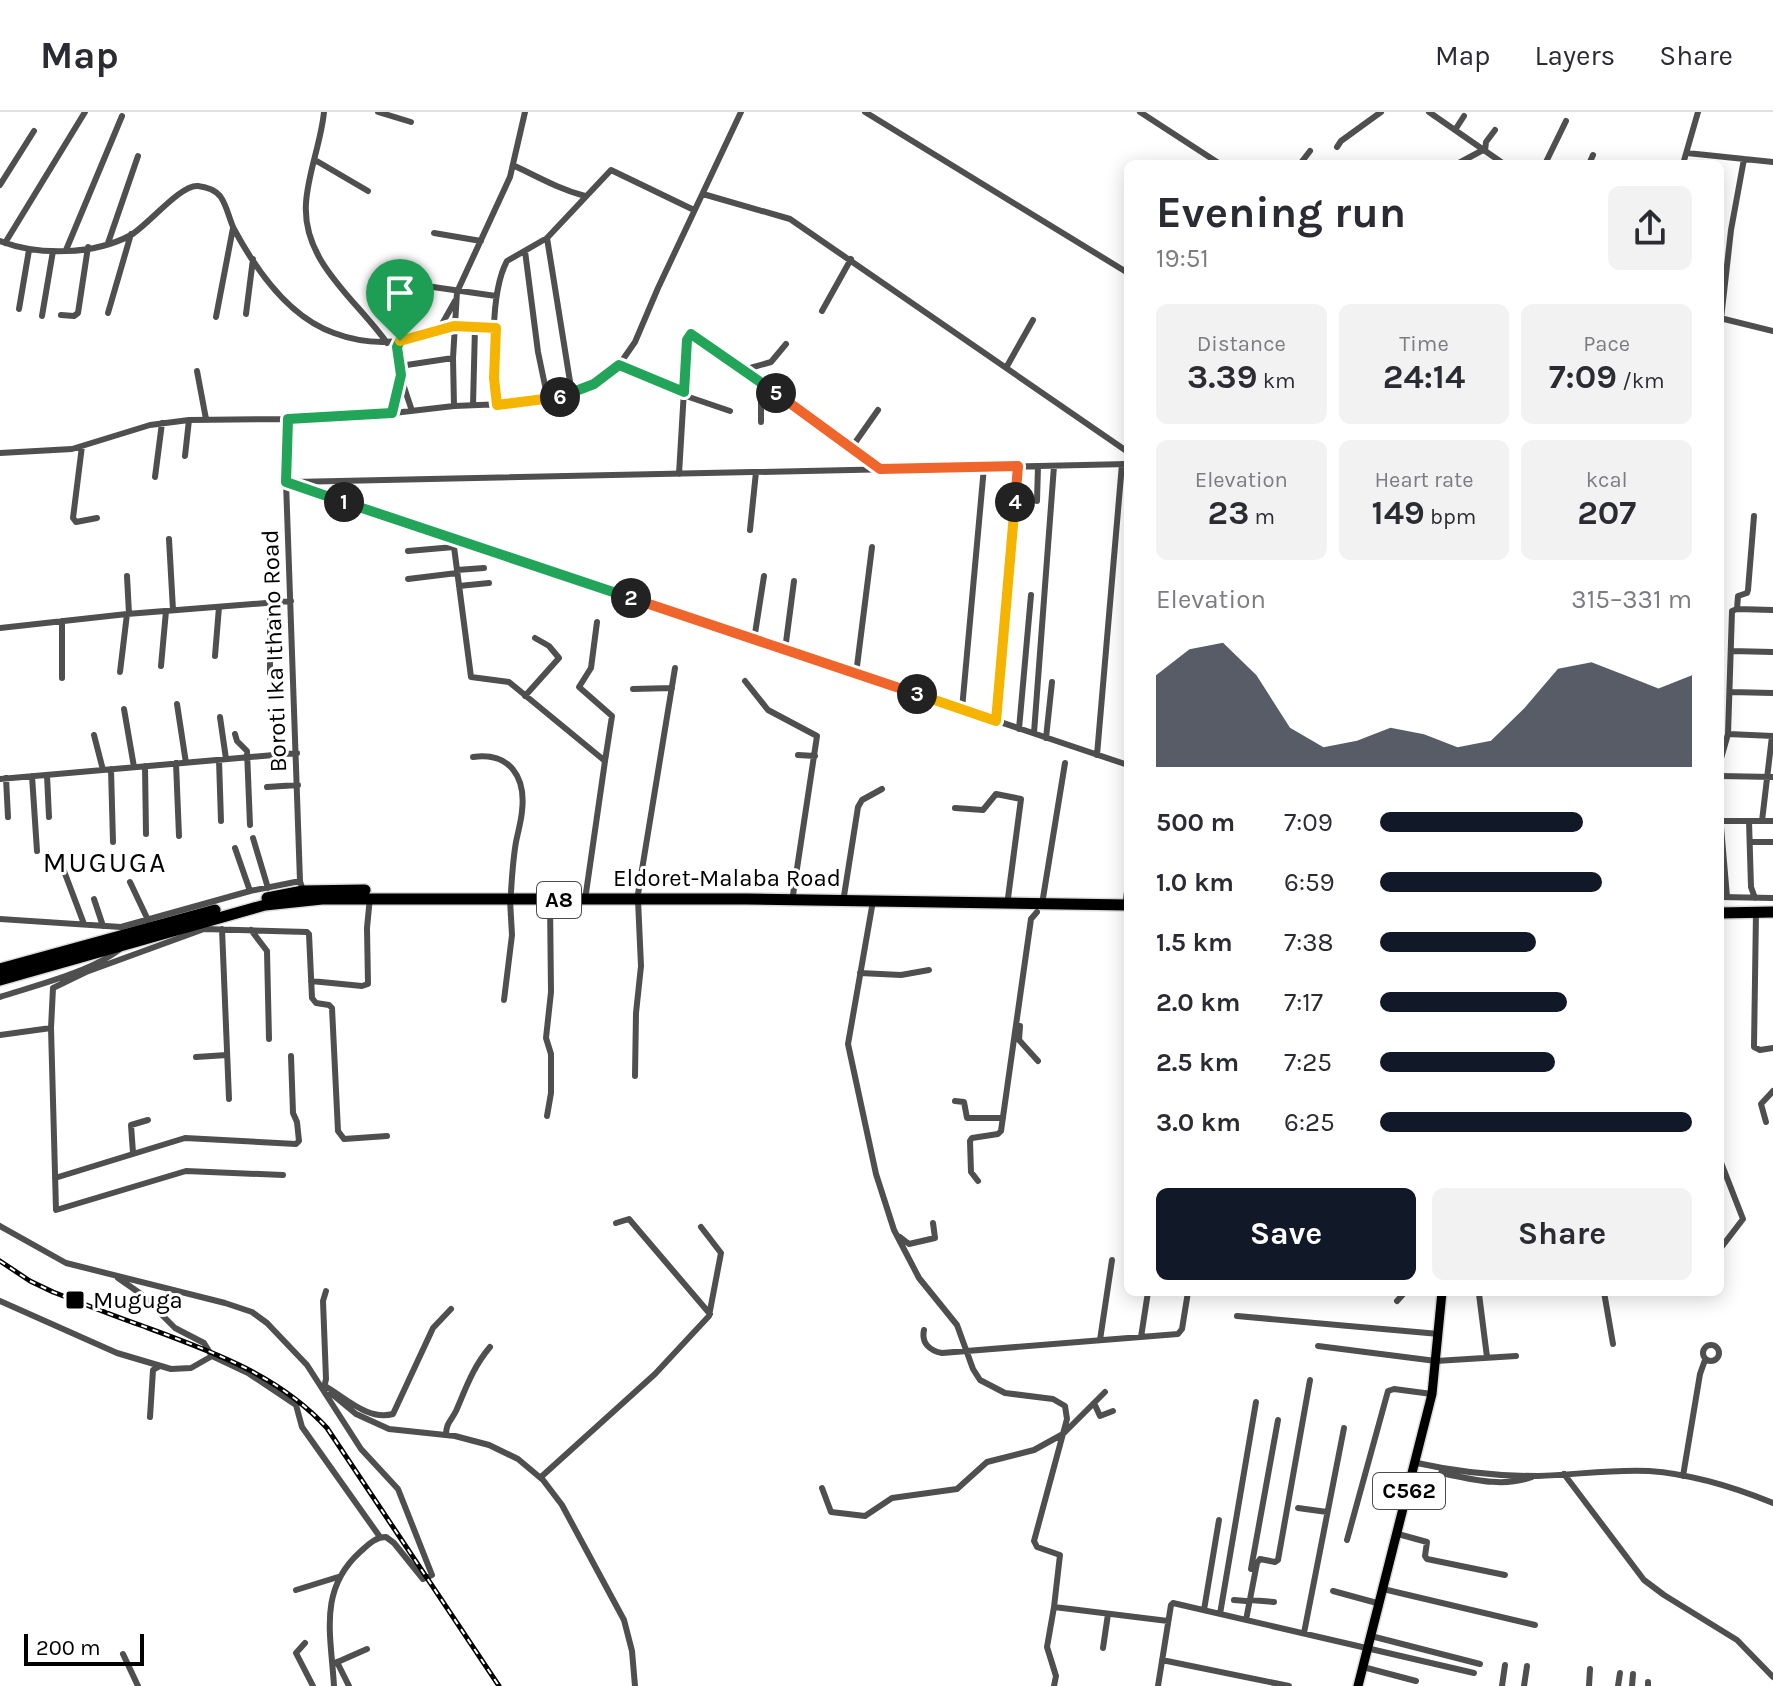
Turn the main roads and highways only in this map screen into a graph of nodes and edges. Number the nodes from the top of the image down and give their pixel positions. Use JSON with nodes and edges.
{"nodes":[{"id":1,"x":510,"y":896,"type":"junction"},
{"id":2,"x":638,"y":897,"type":"junction"},
{"id":3,"x":1724,"y":900,"type":"edge"},
{"id":4,"x":1124,"y":901,"type":"edge"},
{"id":5,"x":1039,"y":905,"type":"junction"},
{"id":6,"x":1773,"y":910,"type":"edge"},
{"id":7,"x":1724,"y":913,"type":"edge"},
{"id":8,"x":0,"y":969,"type":"edge"},
{"id":9,"x":0,"y":980,"type":"edge"},
{"id":10,"x":1442,"y":1296,"type":"edge"},
{"id":11,"x":1358,"y":1686,"type":"edge"}],
"edges":[{"from":1,"to":2,"type":"highway","name":"Eldoret-Malaba Road","number":"A8"},
{"from":1,"to":2,"type":"highway","name":"Eldoret-Malaba Road","number":"A8"},
{"from":1,"to":8,"type":"highway","name":"Eldoret-Malaba Road","number":"A8"},
{"from":1,"to":9,"type":"highway","name":"Eldoret-Malaba Road","number":"A8"},
{"from":2,"to":5,"type":"highway","name":"Eldoret-Malaba Road","number":"A8"},
{"from":2,"to":5,"type":"highway","name":"Eldoret-Malaba Road","number":"A8"},
{"from":3,"to":6,"type":"highway"},
{"from":4,"to":5,"type":"highway","name":"Eldoret-Malaba Road","number":"A8"},
{"from":6,"to":7,"type":"highway"},
{"from":10,"to":11,"type":"main road","number":"C562"}]}
